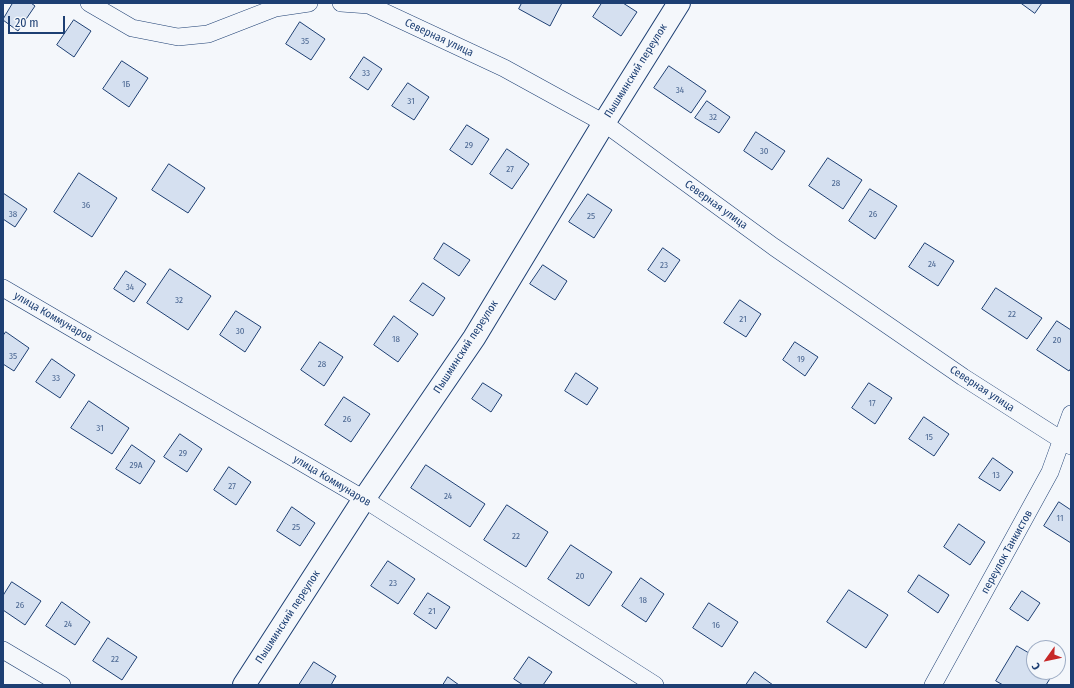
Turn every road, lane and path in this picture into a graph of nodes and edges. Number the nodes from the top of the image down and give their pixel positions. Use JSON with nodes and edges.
{"nodes":[{"id":1,"x":89,"y":3,"type":"edge"},
{"id":2,"x":309,"y":3,"type":"edge"},
{"id":3,"x":341,"y":3,"type":"edge"},
{"id":4,"x":679,"y":3,"type":"edge"},
{"id":5,"x":604,"y":123,"type":"junction"},
{"id":6,"x":3,"y":288,"type":"edge"},
{"id":7,"x":1071,"y":414,"type":"edge"},
{"id":8,"x":1066,"y":443,"type":"edge"},
{"id":9,"x":364,"y":499,"type":"junction"},
{"id":10,"x":3,"y":650,"type":"edge"},
{"id":11,"x":62,"y":685,"type":"edge"},
{"id":12,"x":244,"y":685,"type":"edge"},
{"id":13,"x":655,"y":685,"type":"edge"},
{"id":14,"x":933,"y":685,"type":"edge"}],
"edges":[{"from":1,"to":2,"type":"street"},
{"from":3,"to":5,"type":"street","name":"Северная улица"},
{"from":4,"to":5,"type":"street","name":"Пышминский переулок"},
{"from":5,"to":8,"type":"street","name":"Северная улица"},
{"from":5,"to":9,"type":"street","name":"Пышминский переулок"},
{"from":6,"to":9,"type":"street","name":"улица Коммунаров"},
{"from":7,"to":8,"type":"street","name":"переулок Танкистов"},
{"from":8,"to":14,"type":"street","name":"переулок Танкистов"},
{"from":9,"to":12,"type":"street","name":"Пышминский переулок"},
{"from":9,"to":13,"type":"street","name":"улица Коммунаров"},
{"from":10,"to":11,"type":"street"}]}
